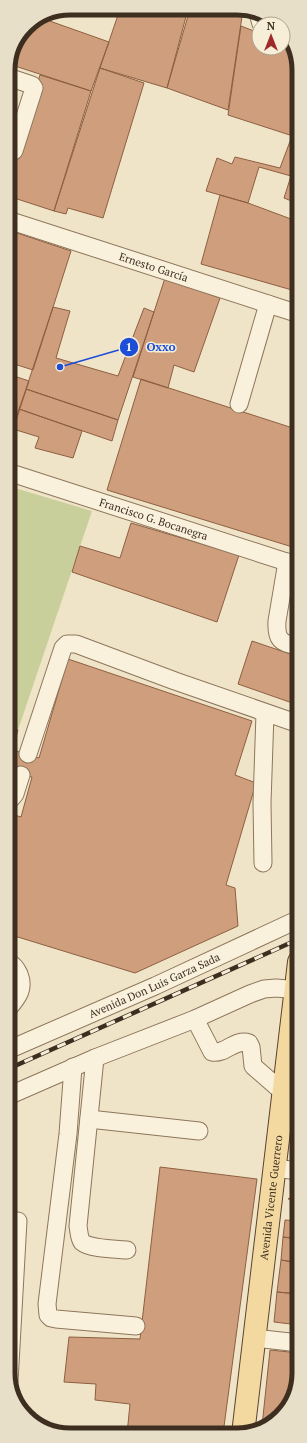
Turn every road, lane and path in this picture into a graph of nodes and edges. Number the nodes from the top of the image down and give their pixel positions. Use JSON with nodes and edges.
{"nodes":[{"id":1,"x":15,"y":79,"type":"edge"},
{"id":2,"x":15,"y":148,"type":"edge"},
{"id":3,"x":15,"y":222,"type":"edge"},
{"id":4,"x":268,"y":304,"type":"junction"},
{"id":5,"x":292,"y":312,"type":"edge"},
{"id":6,"x":239,"y":404,"type":"dead end"},
{"id":7,"x":15,"y":474,"type":"edge"},
{"id":8,"x":292,"y":564,"type":"edge"},
{"id":9,"x":292,"y":568,"type":"edge"},
{"id":10,"x":292,"y":645,"type":"edge"},
{"id":11,"x":265,"y":713,"type":"junction"},
{"id":12,"x":292,"y":722,"type":"edge"},
{"id":13,"x":28,"y":754,"type":"dead end"},
{"id":14,"x":21,"y":775,"type":"dead end"},
{"id":15,"x":15,"y":794,"type":"edge"},
{"id":16,"x":263,"y":864,"type":"dead end"},
{"id":17,"x":292,"y":922,"type":"edge"},
{"id":18,"x":15,"y":966,"type":"edge"},
{"id":19,"x":292,"y":990,"type":"edge"},
{"id":20,"x":15,"y":999,"type":"edge"},
{"id":21,"x":195,"y":1019,"type":"junction"},
{"id":22,"x":292,"y":1030,"type":"edge"},
{"id":23,"x":15,"y":1047,"type":"edge"},
{"id":24,"x":95,"y":1058,"type":"junction"},
{"id":25,"x":74,"y":1067,"type":"junction"},
{"id":26,"x":15,"y":1093,"type":"edge"},
{"id":27,"x":284,"y":1093,"type":"junction"},
{"id":28,"x":89,"y":1119,"type":"junction"},
{"id":29,"x":199,"y":1131,"type":"dead end"},
{"id":30,"x":274,"y":1168,"type":"junction"},
{"id":31,"x":292,"y":1170,"type":"edge"},
{"id":32,"x":18,"y":1221,"type":"dead end"},
{"id":33,"x":128,"y":1250,"type":"dead end"},
{"id":34,"x":15,"y":1275,"type":"edge"},
{"id":35,"x":136,"y":1326,"type":"dead end"},
{"id":36,"x":254,"y":1338,"type":"junction"},
{"id":37,"x":292,"y":1342,"type":"edge"},
{"id":38,"x":244,"y":1428,"type":"edge"}],
"edges":[{"from":1,"to":2,"type":"street"},
{"from":3,"to":4,"type":"street","name":"Ernesto García"},
{"from":4,"to":5,"type":"street","name":"Ernesto García"},
{"from":4,"to":6,"type":"street"},
{"from":7,"to":8,"type":"street","name":"Francisco G. Bocanegra"},
{"from":9,"to":10,"type":"street"},
{"from":11,"to":12,"type":"street"},
{"from":11,"to":13,"type":"street"},
{"from":11,"to":16,"type":"street"},
{"from":14,"to":15,"type":"street"},
{"from":17,"to":23,"type":"street","name":"Avenida Don Luis Garza Sada"},
{"from":18,"to":20,"type":"street"},
{"from":19,"to":21,"type":"street"},
{"from":21,"to":24,"type":"street"},
{"from":21,"to":27,"type":"street"},
{"from":22,"to":27,"type":"main road","name":"Avenida Vicente Guerrero"},
{"from":24,"to":25,"type":"street"},
{"from":24,"to":28,"type":"street"},
{"from":25,"to":26,"type":"street"},
{"from":25,"to":35,"type":"street"},
{"from":27,"to":30,"type":"main road","name":"Avenida Vicente Guerrero"},
{"from":28,"to":29,"type":"street"},
{"from":28,"to":33,"type":"street"},
{"from":30,"to":31,"type":"street"},
{"from":30,"to":36,"type":"main road","name":"Avenida Vicente Guerrero"},
{"from":32,"to":34,"type":"street"},
{"from":36,"to":37,"type":"street"},
{"from":36,"to":38,"type":"main road","name":"Avenida Vicente Guerrero"}]}
